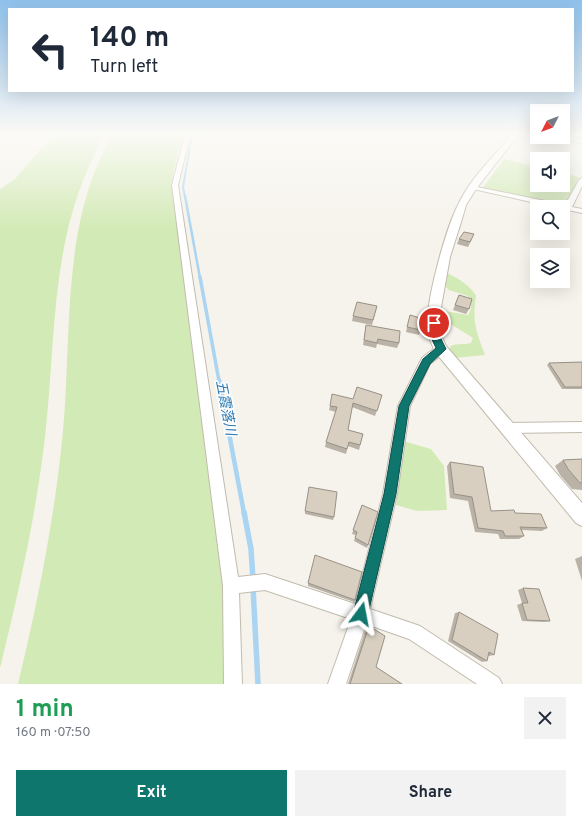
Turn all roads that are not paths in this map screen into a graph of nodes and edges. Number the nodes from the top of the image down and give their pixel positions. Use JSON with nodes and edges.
{"nodes":[{"id":1,"x":180,"y":167,"type":"edge"},
{"id":2,"x":489,"y":167,"type":"edge"},
{"id":3,"x":582,"y":180,"type":"edge"},
{"id":4,"x":472,"y":188,"type":"junction"},
{"id":5,"x":533,"y":200,"type":"edge"},
{"id":6,"x":570,"y":203,"type":"edge"},
{"id":7,"x":570,"y":208,"type":"edge"},
{"id":8,"x":582,"y":211,"type":"edge"},
{"id":9,"x":441,"y":349,"type":"junction"},
{"id":10,"x":582,"y":427,"type":"edge"},
{"id":11,"x":507,"y":428,"type":"junction"},
{"id":12,"x":582,"y":517,"type":"edge"},
{"id":13,"x":236,"y":586,"type":"junction"},
{"id":14,"x":361,"y":614,"type":"junction"},
{"id":15,"x":233,"y":684,"type":"edge"},
{"id":16,"x":337,"y":684,"type":"edge"},
{"id":17,"x":493,"y":684,"type":"edge"}],
"edges":[{"from":1,"to":13,"type":"street"},
{"from":2,"to":4,"type":"street"},
{"from":3,"to":6,"type":"street"},
{"from":4,"to":5,"type":"street"},
{"from":4,"to":9,"type":"street"},
{"from":7,"to":8,"type":"street"},
{"from":9,"to":11,"type":"street"},
{"from":9,"to":14,"type":"street"},
{"from":10,"to":11,"type":"street"},
{"from":11,"to":12,"type":"street"},
{"from":13,"to":14,"type":"street"},
{"from":13,"to":15,"type":"street"},
{"from":14,"to":16,"type":"street"},
{"from":14,"to":17,"type":"street"}]}
